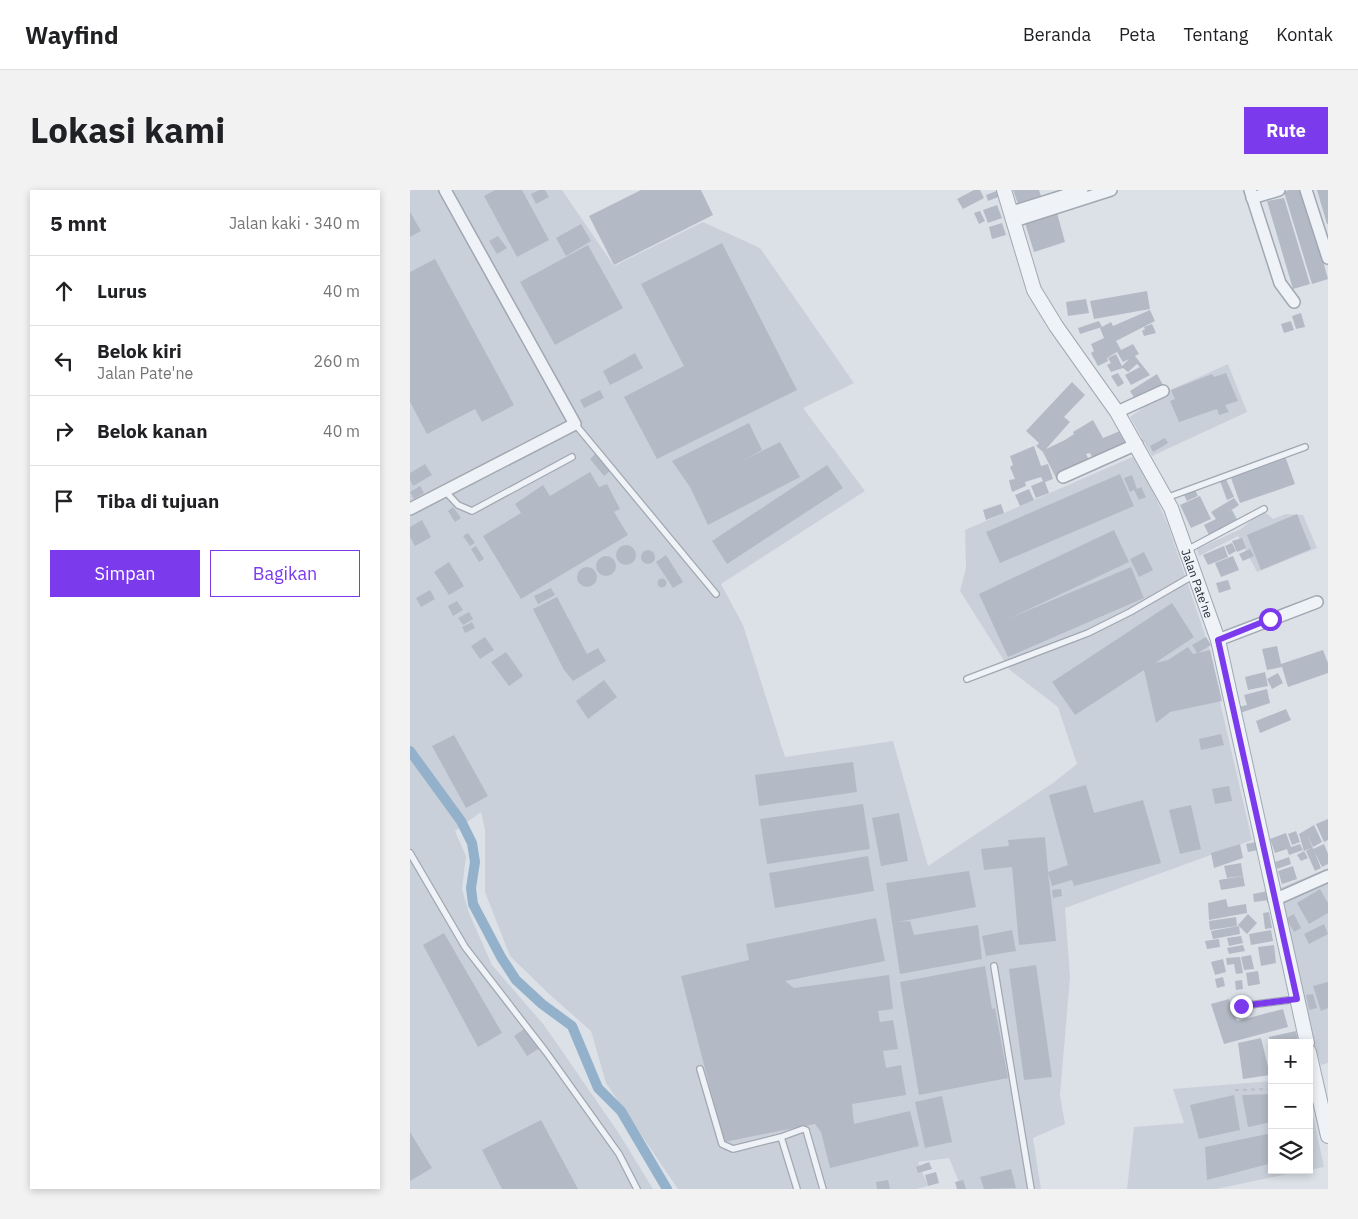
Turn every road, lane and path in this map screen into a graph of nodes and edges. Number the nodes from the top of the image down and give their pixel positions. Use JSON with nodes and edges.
{"nodes":[{"id":1,"x":445,"y":190,"type":"edge"},
{"id":2,"x":1004,"y":190,"type":"edge"},
{"id":3,"x":1111,"y":190,"type":"edge"},
{"id":4,"x":1278,"y":190,"type":"edge"},
{"id":5,"x":1306,"y":190,"type":"edge"},
{"id":6,"x":1078,"y":191,"type":"edge"},
{"id":7,"x":1251,"y":194,"type":"edge"},
{"id":8,"x":1013,"y":216,"type":"junction"},
{"id":9,"x":1328,"y":258,"type":"edge"},
{"id":10,"x":1294,"y":302,"type":"dead end"},
{"id":11,"x":1163,"y":391,"type":"dead end"},
{"id":12,"x":1117,"y":412,"type":"junction"},
{"id":13,"x":575,"y":424,"type":"junction"},
{"id":14,"x":1136,"y":444,"type":"junction"},
{"id":15,"x":1305,"y":447,"type":"dead end"},
{"id":16,"x":572,"y":457,"type":"dead end"},
{"id":17,"x":1063,"y":477,"type":"dead end"},
{"id":18,"x":445,"y":491,"type":"junction"},
{"id":19,"x":1166,"y":498,"type":"junction"},
{"id":20,"x":410,"y":509,"type":"edge"},
{"id":21,"x":1264,"y":509,"type":"dead end"},
{"id":22,"x":1187,"y":550,"type":"junction"},
{"id":23,"x":1196,"y":574,"type":"junction"},
{"id":24,"x":716,"y":594,"type":"dead end"},
{"id":25,"x":1317,"y":602,"type":"dead end"},
{"id":26,"x":1218,"y":640,"type":"junction"},
{"id":27,"x":967,"y":679,"type":"dead end"},
{"id":28,"x":410,"y":853,"type":"edge"},
{"id":29,"x":1328,"y":876,"type":"edge"},
{"id":30,"x":1274,"y":900,"type":"junction"},
{"id":31,"x":994,"y":966,"type":"dead end"},
{"id":32,"x":1297,"y":999,"type":"junction"},
{"id":33,"x":1241,"y":1006,"type":"dead end"},
{"id":34,"x":1306,"y":1039,"type":"edge"},
{"id":35,"x":700,"y":1069,"type":"dead end"},
{"id":36,"x":1313,"y":1070,"type":"edge"},
{"id":37,"x":1268,"y":1089,"type":"edge"},
{"id":38,"x":1235,"y":1090,"type":"dead end"},
{"id":39,"x":1328,"y":1136,"type":"edge"},
{"id":40,"x":781,"y":1137,"type":"junction"},
{"id":41,"x":637,"y":1189,"type":"edge"},
{"id":42,"x":797,"y":1189,"type":"edge"},
{"id":43,"x":823,"y":1189,"type":"edge"},
{"id":44,"x":1031,"y":1189,"type":"edge"}],
"edges":[{"from":1,"to":13,"type":"street"},
{"from":2,"to":8,"type":"street","name":"Jalan Pate'ne"},
{"from":3,"to":8,"type":"street"},
{"from":4,"to":7,"type":"street"},
{"from":5,"to":9,"type":"street"},
{"from":6,"to":8,"type":"street"},
{"from":7,"to":10,"type":"street"},
{"from":8,"to":12,"type":"street","name":"Jalan Pate'ne"},
{"from":11,"to":12,"type":"street"},
{"from":12,"to":14,"type":"street","name":"Jalan Pate'ne"},
{"from":13,"to":18,"type":"street"},
{"from":13,"to":24,"type":"lane"},
{"from":14,"to":17,"type":"street"},
{"from":14,"to":19,"type":"street","name":"Jalan Pate'ne"},
{"from":15,"to":19,"type":"lane"},
{"from":16,"to":18,"type":"lane"},
{"from":18,"to":20,"type":"street"},
{"from":19,"to":22,"type":"street","name":"Jalan Pate'ne"},
{"from":21,"to":22,"type":"lane"},
{"from":22,"to":23,"type":"street","name":"Jalan Pate'ne"},
{"from":23,"to":26,"type":"street","name":"Jalan Pate'ne"},
{"from":23,"to":27,"type":"lane"},
{"from":25,"to":26,"type":"street"},
{"from":26,"to":30,"type":"street","name":"Jalan Pate'ne"},
{"from":28,"to":41,"type":"lane"},
{"from":29,"to":30,"type":"street"},
{"from":30,"to":32,"type":"street","name":"Jalan Pate'ne"},
{"from":31,"to":44,"type":"lane"},
{"from":32,"to":33,"type":"lane"},
{"from":32,"to":34,"type":"street","name":"Jalan Pate'ne"},
{"from":35,"to":40,"type":"lane"},
{"from":36,"to":39,"type":"street"},
{"from":37,"to":38,"type":"path"},
{"from":40,"to":42,"type":"lane"},
{"from":40,"to":43,"type":"lane"}]}
